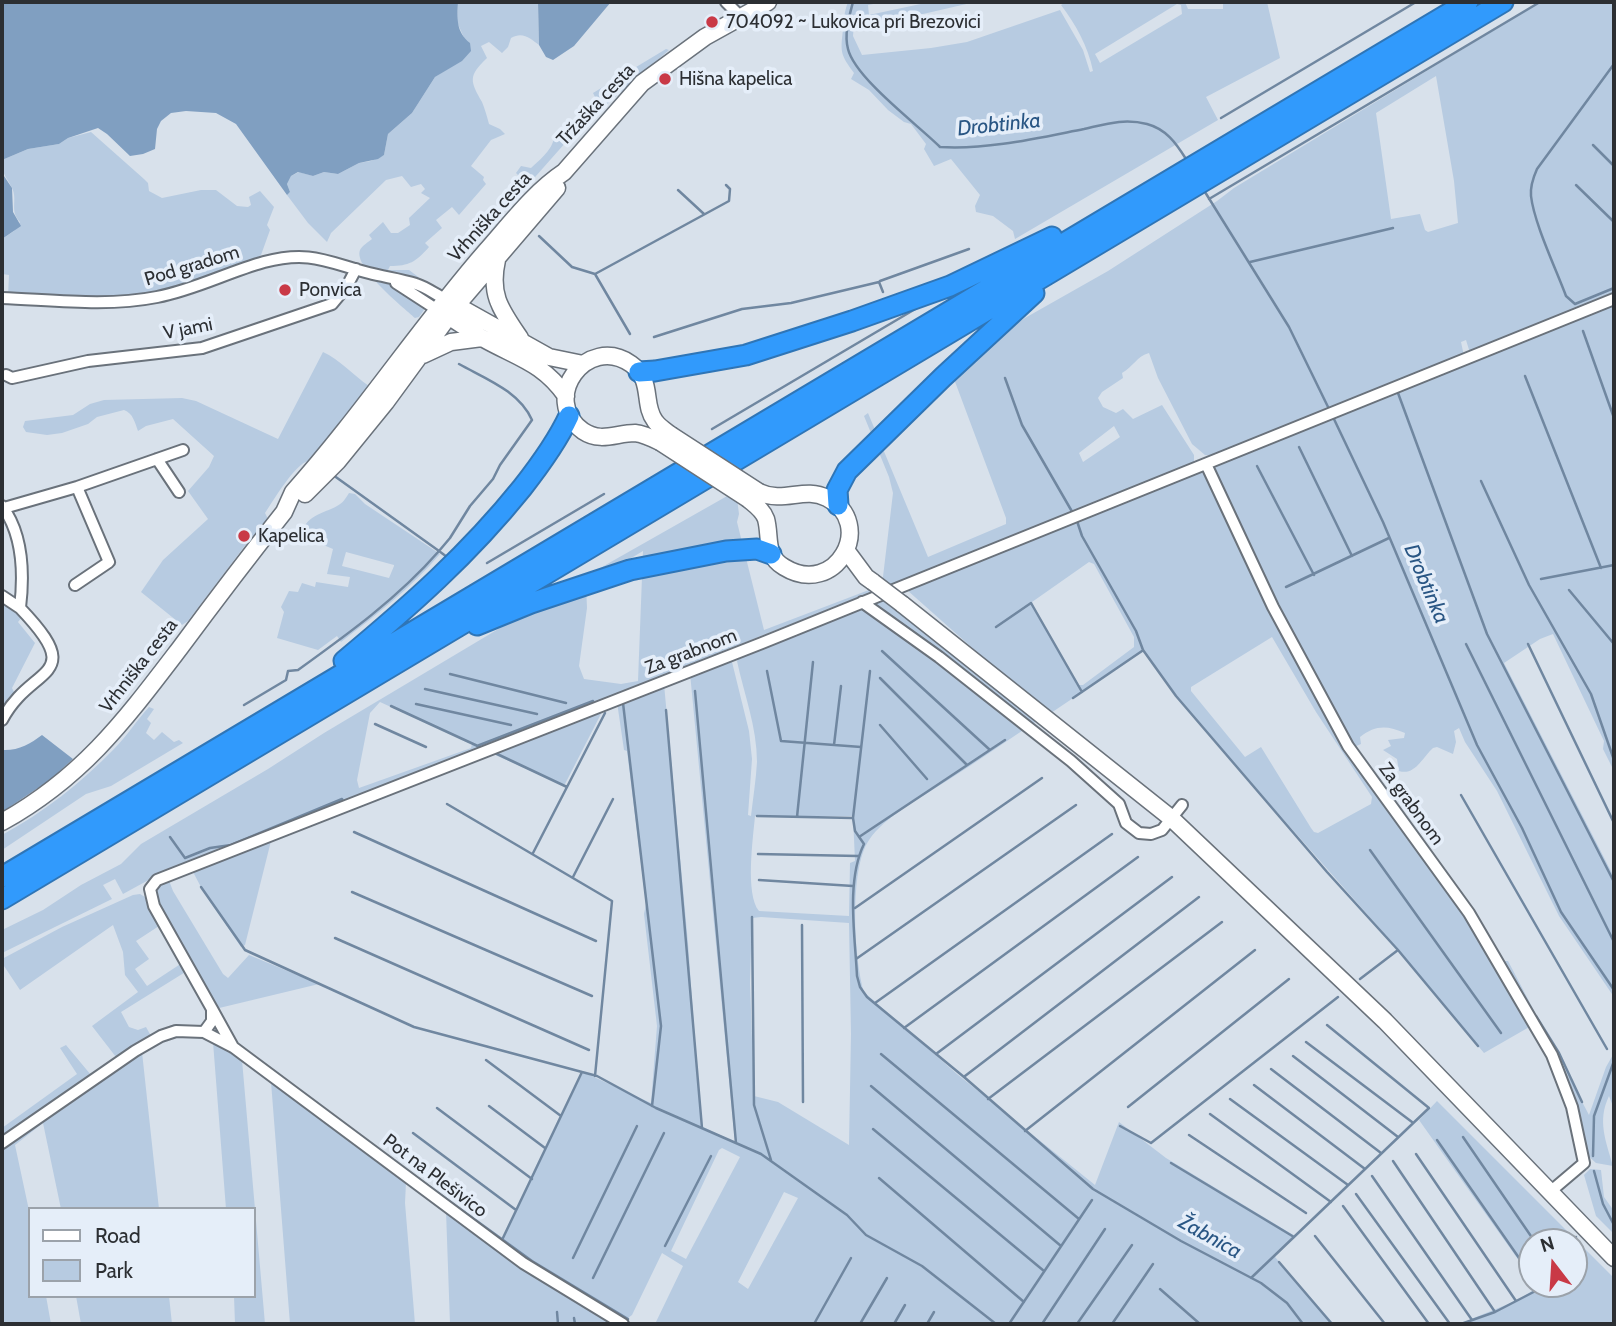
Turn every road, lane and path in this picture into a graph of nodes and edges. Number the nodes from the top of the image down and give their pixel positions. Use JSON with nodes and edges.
{"nodes":[{"id":1,"x":726,"y":2,"type":"edge"},
{"id":2,"x":768,"y":2,"type":"edge"},
{"id":3,"x":1468,"y":2,"type":"edge"},
{"id":4,"x":1503,"y":2,"type":"edge"},
{"id":5,"x":740,"y":16,"type":"junction"},
{"id":6,"x":564,"y":172,"type":"junction"},
{"id":7,"x":1163,"y":184,"type":"junction"},
{"id":8,"x":1078,"y":256,"type":"junction"},
{"id":9,"x":498,"y":259,"type":"junction"},
{"id":10,"x":356,"y":269,"type":"junction"},
{"id":11,"x":2,"y":298,"type":"edge"},
{"id":12,"x":1614,"y":299,"type":"edge"},
{"id":13,"x":447,"y":307,"type":"junction"},
{"id":14,"x":482,"y":338,"type":"junction"},
{"id":15,"x":524,"y":343,"type":"junction"},
{"id":16,"x":421,"y":357,"type":"junction"},
{"id":17,"x":583,"y":363,"type":"junction"},
{"id":18,"x":639,"y":372,"type":"junction"},
{"id":19,"x":6,"y":375,"type":"dead end"},
{"id":20,"x":566,"y":396,"type":"junction"},
{"id":21,"x":569,"y":416,"type":"junction"},
{"id":22,"x":666,"y":439,"type":"junction"},
{"id":23,"x":183,"y":450,"type":"dead end"},
{"id":24,"x":332,"y":456,"type":"junction"},
{"id":25,"x":157,"y":459,"type":"junction"},
{"id":26,"x":1206,"y":464,"type":"junction"},
{"id":27,"x":77,"y":486,"type":"junction"},
{"id":28,"x":179,"y":492,"type":"dead end"},
{"id":29,"x":753,"y":496,"type":"junction"},
{"id":30,"x":838,"y":505,"type":"junction"},
{"id":31,"x":3,"y":507,"type":"edge"},
{"id":32,"x":846,"y":550,"type":"junction"},
{"id":33,"x":775,"y":559,"type":"junction"},
{"id":34,"x":834,"y":566,"type":"junction"},
{"id":35,"x":869,"y":580,"type":"junction"},
{"id":36,"x":75,"y":585,"type":"dead end"},
{"id":37,"x":2,"y":596,"type":"edge"},
{"id":38,"x":862,"y":602,"type":"junction"},
{"id":39,"x":20,"y":608,"type":"junction"},
{"id":40,"x":409,"y":655,"type":"junction"},
{"id":41,"x":298,"y":699,"type":"junction"},
{"id":42,"x":2,"y":720,"type":"edge"},
{"id":43,"x":1182,"y":804,"type":"dead end"},
{"id":44,"x":1171,"y":818,"type":"junction"},
{"id":45,"x":2,"y":822,"type":"edge"},
{"id":46,"x":187,"y":869,"type":"joint"},
{"id":47,"x":2,"y":877,"type":"edge"},
{"id":48,"x":2,"y":899,"type":"edge"},
{"id":49,"x":212,"y":1009,"type":"junction"},
{"id":50,"x":204,"y":1032,"type":"junction"},
{"id":51,"x":233,"y":1047,"type":"junction"},
{"id":52,"x":2,"y":1143,"type":"edge"},
{"id":53,"x":1551,"y":1191,"type":"junction"},
{"id":54,"x":1614,"y":1258,"type":"edge"},
{"id":55,"x":623,"y":1324,"type":"edge"}],
"edges":[{"from":1,"to":5,"type":"street"},
{"from":2,"to":5,"type":"main road","name":"Tržaška cesta"},
{"from":3,"to":7,"type":"highway"},
{"from":4,"to":8,"type":"highway"},
{"from":5,"to":6,"type":"main road","name":"Tržaška cesta"},
{"from":6,"to":9,"type":"main road","name":"Vrhniška cesta"},
{"from":6,"to":13,"type":"main road","name":"Vrhniška cesta"},
{"from":7,"to":18,"type":"highway"},
{"from":7,"to":41,"type":"highway"},
{"from":8,"to":30,"type":"highway"},
{"from":8,"to":40,"type":"highway"},
{"from":9,"to":13,"type":"main road","name":"Vrhniška cesta"},
{"from":9,"to":15,"type":"main road"},
{"from":10,"to":11,"type":"street","name":"Pod gradom"},
{"from":10,"to":13,"type":"street","name":"Pod gradom"},
{"from":10,"to":19,"type":"street","name":"V jami"},
{"from":12,"to":26,"type":"street","name":"Za grabnom"},
{"from":13,"to":14,"type":"main road"},
{"from":13,"to":15,"type":"main road"},
{"from":13,"to":16,"type":"main road","name":"Vrhniška cesta"},
{"from":13,"to":24,"type":"main road","name":"Vrhniška cesta"},
{"from":14,"to":16,"type":"main road"},
{"from":14,"to":20,"type":"main road"},
{"from":15,"to":17,"type":"main road"},
{"from":16,"to":24,"type":"main road","name":"Vrhniška cesta"},
{"from":17,"to":18,"type":"main road"},
{"from":17,"to":20,"type":"main road"},
{"from":18,"to":22,"type":"main road"},
{"from":20,"to":21,"type":"main road"},
{"from":21,"to":22,"type":"main road"},
{"from":21,"to":41,"type":"highway"},
{"from":22,"to":29,"type":"main road","bridge":true},
{"from":23,"to":25,"type":"street"},
{"from":24,"to":45,"type":"main road","name":"Vrhniška cesta"},
{"from":25,"to":27,"type":"street"},
{"from":25,"to":28,"type":"street"},
{"from":26,"to":38,"type":"street","name":"Za grabnom"},
{"from":26,"to":53,"type":"street","name":"Za grabnom"},
{"from":27,"to":31,"type":"street"},
{"from":27,"to":36,"type":"street"},
{"from":29,"to":30,"type":"main road"},
{"from":29,"to":33,"type":"main road"},
{"from":30,"to":32,"type":"main road"},
{"from":31,"to":39,"type":"street"},
{"from":32,"to":34,"type":"main road"},
{"from":32,"to":35,"type":"main road"},
{"from":33,"to":34,"type":"main road"},
{"from":33,"to":40,"type":"highway"},
{"from":34,"to":35,"type":"main road"},
{"from":35,"to":44,"type":"main road","bridge":true},
{"from":37,"to":39,"type":"street"},
{"from":38,"to":44,"type":"street"},
{"from":38,"to":46,"type":"street","name":"Za grabnom"},
{"from":39,"to":42,"type":"street"},
{"from":40,"to":48,"type":"highway"},
{"from":41,"to":47,"type":"highway"},
{"from":43,"to":44,"type":"street"},
{"from":44,"to":53,"type":"main road"},
{"from":46,"to":49,"type":"street","name":"Pot na Plešivico"},
{"from":49,"to":50,"type":"street"},
{"from":49,"to":51,"type":"street","name":"Pot na Plešivico"},
{"from":50,"to":51,"type":"street","name":"Pot na Plešivico"},
{"from":50,"to":52,"type":"street","name":"Pot na Plešivico"},
{"from":51,"to":55,"type":"street","name":"Pot na Plešivico"},
{"from":53,"to":54,"type":"main road"}]}
